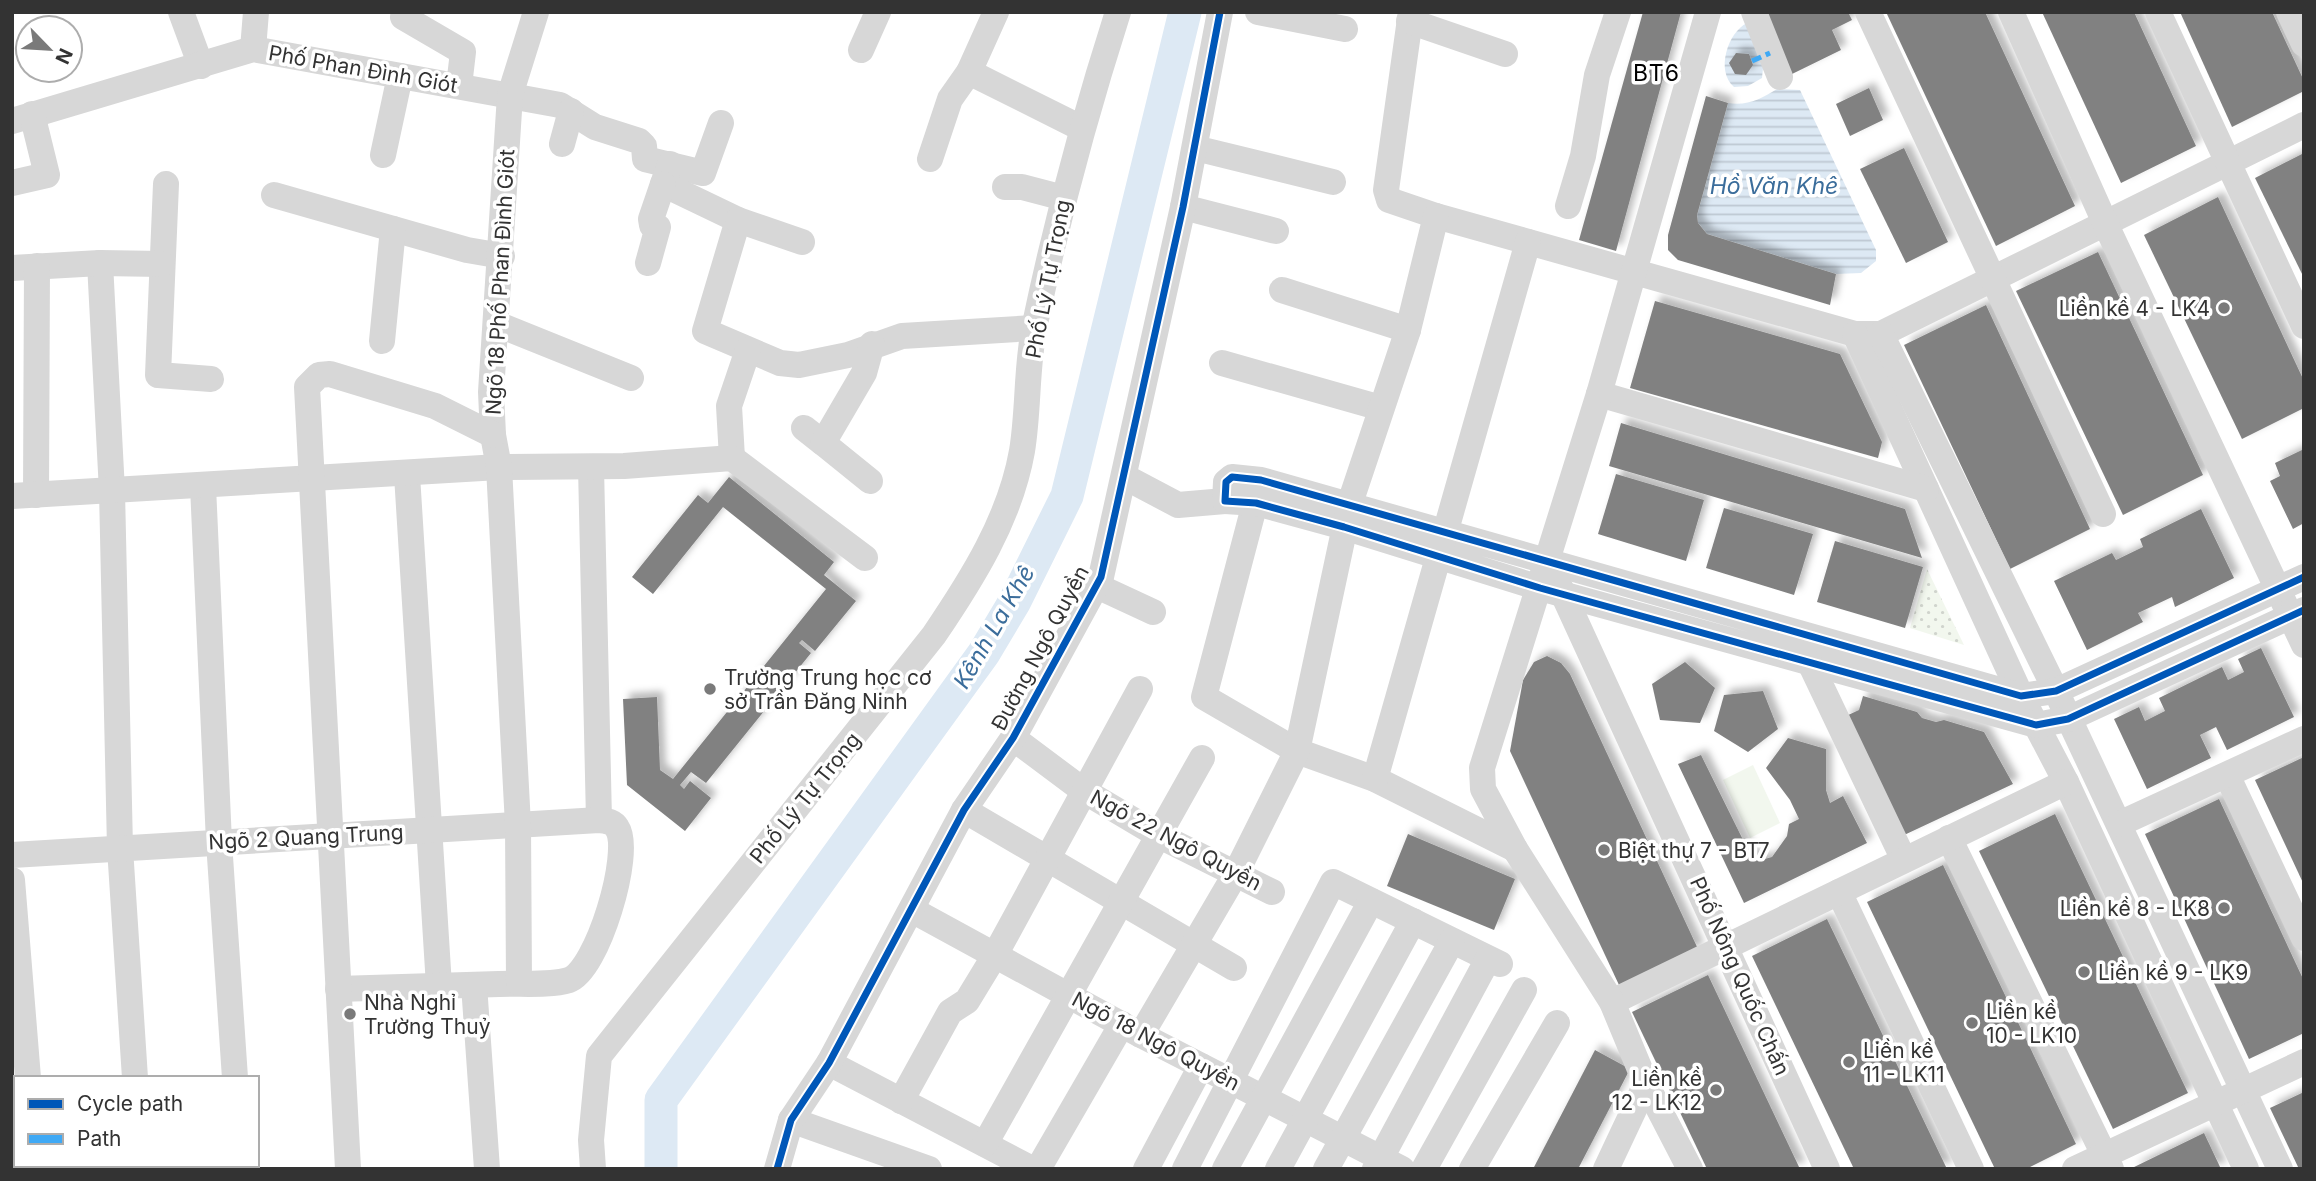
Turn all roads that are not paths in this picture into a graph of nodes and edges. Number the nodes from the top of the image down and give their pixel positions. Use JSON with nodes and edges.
{"nodes":[{"id":1,"x":181,"y":12,"type":"edge"},
{"id":2,"x":256,"y":12,"type":"edge"},
{"id":3,"x":536,"y":12,"type":"edge"},
{"id":4,"x":878,"y":12,"type":"edge"},
{"id":5,"x":996,"y":12,"type":"edge"},
{"id":6,"x":1118,"y":12,"type":"edge"},
{"id":7,"x":1220,"y":12,"type":"edge"},
{"id":8,"x":1258,"y":12,"type":"edge"},
{"id":9,"x":1618,"y":12,"type":"edge"},
{"id":10,"x":1708,"y":12,"type":"edge"},
{"id":11,"x":1754,"y":12,"type":"edge"},
{"id":12,"x":1868,"y":12,"type":"edge"},
{"id":13,"x":2011,"y":12,"type":"edge"},
{"id":14,"x":2158,"y":12,"type":"edge"},
{"id":15,"x":2289,"y":12,"type":"edge"},
{"id":16,"x":403,"y":17,"type":"dead end"},
{"id":17,"x":1410,"y":17,"type":"edge"},
{"id":18,"x":1345,"y":29,"type":"dead end"},
{"id":19,"x":2304,"y":44,"type":"edge"},
{"id":20,"x":253,"y":49,"type":"junction"},
{"id":21,"x":861,"y":50,"type":"dead end"},
{"id":22,"x":1505,"y":54,"type":"dead end"},
{"id":23,"x":201,"y":66,"type":"junction"},
{"id":24,"x":969,"y":72,"type":"junction"},
{"id":25,"x":400,"y":76,"type":"junction"},
{"id":26,"x":1780,"y":77,"type":"dead end"},
{"id":27,"x":459,"y":86,"type":"junction"},
{"id":28,"x":510,"y":95,"type":"junction"},
{"id":29,"x":571,"y":111,"type":"junction"},
{"id":30,"x":22,"y":118,"type":"edge"},
{"id":31,"x":721,"y":123,"type":"dead end"},
{"id":32,"x":2304,"y":125,"type":"edge"},
{"id":33,"x":1082,"y":128,"type":"junction"},
{"id":34,"x":562,"y":144,"type":"dead end"},
{"id":35,"x":1195,"y":148,"type":"junction"},
{"id":36,"x":383,"y":155,"type":"dead end"},
{"id":37,"x":930,"y":159,"type":"dead end"},
{"id":38,"x":2231,"y":163,"type":"junction"},
{"id":39,"x":667,"y":174,"type":"junction"},
{"id":40,"x":1333,"y":181,"type":"dead end"},
{"id":41,"x":12,"y":183,"type":"edge"},
{"id":42,"x":166,"y":184,"type":"dead end"},
{"id":43,"x":1005,"y":187,"type":"dead end"},
{"id":44,"x":274,"y":195,"type":"dead end"},
{"id":45,"x":1064,"y":198,"type":"junction"},
{"id":46,"x":1183,"y":206,"type":"junction"},
{"id":47,"x":1568,"y":206,"type":"dead end"},
{"id":48,"x":1436,"y":216,"type":"junction"},
{"id":49,"x":738,"y":220,"type":"junction"},
{"id":50,"x":2106,"y":225,"type":"junction"},
{"id":51,"x":393,"y":229,"type":"junction"},
{"id":52,"x":1276,"y":231,"type":"dead end"},
{"id":53,"x":802,"y":242,"type":"dead end"},
{"id":54,"x":1528,"y":242,"type":"junction"},
{"id":55,"x":502,"y":256,"type":"junction"},
{"id":56,"x":100,"y":262,"type":"junction"},
{"id":57,"x":648,"y":263,"type":"dead end"},
{"id":58,"x":162,"y":264,"type":"junction"},
{"id":59,"x":25,"y":267,"type":"edge"},
{"id":60,"x":1636,"y":271,"type":"junction"},
{"id":61,"x":1992,"y":281,"type":"junction"},
{"id":62,"x":1282,"y":290,"type":"dead end"},
{"id":63,"x":498,"y":324,"type":"junction"},
{"id":64,"x":2304,"y":326,"type":"edge"},
{"id":65,"x":1034,"y":328,"type":"junction"},
{"id":66,"x":1408,"y":330,"type":"junction"},
{"id":67,"x":1868,"y":334,"type":"junction"},
{"id":68,"x":382,"y":341,"type":"dead end"},
{"id":69,"x":872,"y":344,"type":"junction"},
{"id":70,"x":748,"y":350,"type":"junction"},
{"id":71,"x":1222,"y":363,"type":"dead end"},
{"id":72,"x":631,"y":377,"type":"dead end"},
{"id":73,"x":211,"y":379,"type":"dead end"},
{"id":74,"x":1600,"y":394,"type":"junction"},
{"id":75,"x":1381,"y":408,"type":"junction"},
{"id":76,"x":493,"y":435,"type":"junction"},
{"id":77,"x":732,"y":458,"type":"junction"},
{"id":78,"x":499,"y":467,"type":"junction"},
{"id":79,"x":591,"y":467,"type":"junction"},
{"id":80,"x":407,"y":475,"type":"junction"},
{"id":81,"x":1125,"y":477,"type":"junction"},
{"id":82,"x":310,"y":480,"type":"junction"},
{"id":83,"x":870,"y":481,"type":"dead end"},
{"id":84,"x":203,"y":486,"type":"junction"},
{"id":85,"x":1926,"y":489,"type":"junction"},
{"id":86,"x":112,"y":491,"type":"junction"},
{"id":87,"x":1259,"y":491,"type":"junction"},
{"id":88,"x":24,"y":496,"type":"edge"},
{"id":89,"x":2103,"y":514,"type":"dead end"},
{"id":90,"x":1347,"y":515,"type":"junction"},
{"id":91,"x":1442,"y":543,"type":"junction"},
{"id":92,"x":866,"y":558,"type":"dead end"},
{"id":93,"x":2304,"y":577,"type":"edge"},
{"id":94,"x":1550,"y":581,"type":"junction"},
{"id":95,"x":1097,"y":586,"type":"junction"},
{"id":96,"x":2278,"y":589,"type":"junction"},
{"id":97,"x":1153,"y":612,"type":"dead end"},
{"id":98,"x":2297,"y":613,"type":"edge"},
{"id":99,"x":2304,"y":645,"type":"edge"},
{"id":100,"x":1810,"y":663,"type":"junction"},
{"id":101,"x":1140,"y":689,"type":"dead end"},
{"id":102,"x":2056,"y":691,"type":"junction"},
{"id":103,"x":2021,"y":696,"type":"junction"},
{"id":104,"x":2068,"y":719,"type":"junction"},
{"id":105,"x":2036,"y":725,"type":"junction"},
{"id":106,"x":1013,"y":738,"type":"junction"},
{"id":107,"x":2304,"y":739,"type":"edge"},
{"id":108,"x":1297,"y":751,"type":"junction"},
{"id":109,"x":1202,"y":758,"type":"dead end"},
{"id":110,"x":2227,"y":775,"type":"junction"},
{"id":111,"x":1374,"y":779,"type":"junction"},
{"id":112,"x":2066,"y":782,"type":"junction"},
{"id":113,"x":1084,"y":791,"type":"junction"},
{"id":114,"x":964,"y":810,"type":"junction"},
{"id":115,"x":599,"y":820,"type":"junction"},
{"id":116,"x":2119,"y":824,"type":"junction"},
{"id":117,"x":517,"y":825,"type":"junction"},
{"id":118,"x":430,"y":830,"type":"junction"},
{"id":119,"x":1158,"y":835,"type":"junction"},
{"id":120,"x":329,"y":836,"type":"junction"},
{"id":121,"x":1949,"y":838,"type":"junction"},
{"id":122,"x":219,"y":842,"type":"junction"},
{"id":123,"x":120,"y":848,"type":"junction"},
{"id":124,"x":1515,"y":849,"type":"junction"},
{"id":125,"x":12,"y":855,"type":"edge"},
{"id":126,"x":1048,"y":858,"type":"junction"},
{"id":127,"x":1904,"y":860,"type":"junction"},
{"id":128,"x":1236,"y":873,"type":"junction"},
{"id":129,"x":12,"y":880,"type":"edge"},
{"id":130,"x":1272,"y":892,"type":"dead end"},
{"id":131,"x":1839,"y":892,"type":"junction"},
{"id":132,"x":1371,"y":901,"type":"junction"},
{"id":133,"x":1120,"y":902,"type":"junction"},
{"id":134,"x":912,"y":910,"type":"junction"},
{"id":135,"x":1413,"y":922,"type":"junction"},
{"id":136,"x":2304,"y":938,"type":"edge"},
{"id":137,"x":1452,"y":941,"type":"junction"},
{"id":138,"x":1193,"y":944,"type":"junction"},
{"id":139,"x":1727,"y":946,"type":"junction"},
{"id":140,"x":995,"y":954,"type":"junction"},
{"id":141,"x":1234,"y":968,"type":"dead end"},
{"id":142,"x":519,"y":983,"type":"junction"},
{"id":143,"x":474,"y":985,"type":"junction"},
{"id":144,"x":439,"y":986,"type":"junction"},
{"id":145,"x":338,"y":989,"type":"junction"},
{"id":146,"x":1524,"y":990,"type":"dead end"},
{"id":147,"x":1068,"y":994,"type":"junction"},
{"id":148,"x":1612,"y":1002,"type":"junction"},
{"id":149,"x":1557,"y":1023,"type":"dead end"},
{"id":150,"x":1132,"y":1030,"type":"junction"},
{"id":151,"x":2304,"y":1062,"type":"edge"},
{"id":152,"x":829,"y":1063,"type":"junction"},
{"id":153,"x":1201,"y":1066,"type":"junction"},
{"id":154,"x":27,"y":1076,"type":"edge"},
{"id":155,"x":135,"y":1076,"type":"edge"},
{"id":156,"x":235,"y":1076,"type":"edge"},
{"id":157,"x":1233,"y":1081,"type":"junction"},
{"id":158,"x":1646,"y":1084,"type":"junction"},
{"id":159,"x":2243,"y":1092,"type":"junction"},
{"id":160,"x":1264,"y":1099,"type":"junction"},
{"id":161,"x":901,"y":1101,"type":"junction"},
{"id":162,"x":2215,"y":1105,"type":"junction"},
{"id":163,"x":1306,"y":1119,"type":"junction"},
{"id":164,"x":791,"y":1120,"type":"junction"},
{"id":165,"x":1342,"y":1140,"type":"junction"},
{"id":166,"x":985,"y":1144,"type":"junction"},
{"id":167,"x":2108,"y":1161,"type":"edge"},
{"id":168,"x":1386,"y":1166,"type":"edge"},
{"id":169,"x":348,"y":1169,"type":"edge"},
{"id":170,"x":487,"y":1169,"type":"edge"},
{"id":171,"x":593,"y":1169,"type":"edge"},
{"id":172,"x":778,"y":1169,"type":"edge"},
{"id":173,"x":929,"y":1169,"type":"edge"},
{"id":174,"x":1032,"y":1169,"type":"edge"},
{"id":175,"x":1038,"y":1169,"type":"edge"},
{"id":176,"x":1146,"y":1169,"type":"edge"},
{"id":177,"x":1185,"y":1169,"type":"edge"},
{"id":178,"x":1226,"y":1169,"type":"edge"},
{"id":179,"x":1278,"y":1169,"type":"edge"},
{"id":180,"x":1326,"y":1169,"type":"edge"},
{"id":181,"x":1424,"y":1169,"type":"edge"},
{"id":182,"x":1472,"y":1169,"type":"edge"},
{"id":183,"x":1606,"y":1169,"type":"edge"},
{"id":184,"x":1690,"y":1169,"type":"edge"},
{"id":185,"x":1827,"y":1169,"type":"edge"},
{"id":186,"x":1970,"y":1169,"type":"edge"},
{"id":187,"x":2076,"y":1169,"type":"edge"},
{"id":188,"x":2246,"y":1169,"type":"edge"},
{"id":189,"x":2280,"y":1169,"type":"edge"}],
"edges":[{"from":1,"to":23,"type":"street"},
{"from":2,"to":20,"type":"street"},
{"from":3,"to":28,"type":"street"},
{"from":4,"to":21,"type":"street"},
{"from":5,"to":24,"type":"street"},
{"from":6,"to":33,"type":"street","name":"Phố Lý Tự Trọng"},
{"from":7,"to":35,"type":"street","name":"Đường Ngô Quyền"},
{"from":8,"to":18,"type":"street"},
{"from":9,"to":47,"type":"street"},
{"from":10,"to":60,"type":"street"},
{"from":11,"to":26,"type":"street"},
{"from":12,"to":61,"type":"street"},
{"from":13,"to":50,"type":"street"},
{"from":14,"to":38,"type":"street"},
{"from":15,"to":19,"type":"street"},
{"from":16,"to":27,"type":"street"},
{"from":17,"to":22,"type":"street"},
{"from":17,"to":48,"type":"street"},
{"from":20,"to":23,"type":"street","name":"Phố Phan Đình Giót"},
{"from":20,"to":25,"type":"street","name":"Phố Phan Đình Giót"},
{"from":23,"to":30,"type":"street","name":"Phố Phan Đình Giót"},
{"from":24,"to":33,"type":"street"},
{"from":24,"to":37,"type":"street"},
{"from":25,"to":27,"type":"street","name":"Phố Phan Đình Giót"},
{"from":25,"to":36,"type":"street"},
{"from":27,"to":28,"type":"street","name":"Phố Phan Đình Giót"},
{"from":28,"to":29,"type":"street","name":"Phố Phan Đình Giót"},
{"from":28,"to":55,"type":"street","name":"Ngõ 18 Phố Phan Đình Giót"},
{"from":29,"to":34,"type":"street"},
{"from":29,"to":39,"type":"street","name":"Phố Phan Đình Giót"},
{"from":30,"to":41,"type":"street"},
{"from":31,"to":39,"type":"street"},
{"from":32,"to":38,"type":"street"},
{"from":33,"to":45,"type":"street","name":"Phố Lý Tự Trọng"},
{"from":35,"to":40,"type":"street"},
{"from":35,"to":46,"type":"street","name":"Đường Ngô Quyền"},
{"from":38,"to":50,"type":"street"},
{"from":38,"to":64,"type":"street"},
{"from":39,"to":49,"type":"street"},
{"from":39,"to":57,"type":"street"},
{"from":42,"to":58,"type":"street"},
{"from":43,"to":45,"type":"street"},
{"from":44,"to":51,"type":"street"},
{"from":45,"to":65,"type":"street","name":"Phố Lý Tự Trọng"},
{"from":46,"to":52,"type":"street"},
{"from":46,"to":81,"type":"street","name":"Đường Ngô Quyền"},
{"from":48,"to":54,"type":"street"},
{"from":48,"to":66,"type":"street"},
{"from":49,"to":53,"type":"street"},
{"from":49,"to":70,"type":"street"},
{"from":50,"to":61,"type":"street"},
{"from":50,"to":96,"type":"street"},
{"from":51,"to":55,"type":"street"},
{"from":51,"to":68,"type":"street"},
{"from":54,"to":60,"type":"street"},
{"from":54,"to":91,"type":"street"},
{"from":55,"to":63,"type":"street","name":"Ngõ 18 Phố Phan Đình Giót"},
{"from":56,"to":58,"type":"street"},
{"from":56,"to":59,"type":"street"},
{"from":56,"to":86,"type":"street"},
{"from":58,"to":73,"type":"street"},
{"from":59,"to":88,"type":"street"},
{"from":60,"to":67,"type":"street"},
{"from":60,"to":74,"type":"street"},
{"from":61,"to":67,"type":"street"},
{"from":61,"to":89,"type":"street"},
{"from":62,"to":66,"type":"street"},
{"from":63,"to":72,"type":"street"},
{"from":63,"to":76,"type":"street","name":"Ngõ 18 Phố Phan Đình Giót"},
{"from":65,"to":69,"type":"street"},
{"from":65,"to":171,"type":"street","name":"Phố Lý Tự Trọng"},
{"from":66,"to":75,"type":"street"},
{"from":67,"to":85,"type":"street"},
{"from":67,"to":102,"type":"street"},
{"from":69,"to":70,"type":"street"},
{"from":69,"to":83,"type":"street"},
{"from":70,"to":77,"type":"street"},
{"from":71,"to":75,"type":"street"},
{"from":74,"to":85,"type":"street"},
{"from":74,"to":94,"type":"street"},
{"from":75,"to":90,"type":"street"},
{"from":76,"to":78,"type":"street","name":"Ngõ 18 Phố Phan Đình Giót"},
{"from":76,"to":82,"type":"street"},
{"from":77,"to":79,"type":"street"},
{"from":77,"to":92,"type":"street"},
{"from":78,"to":79,"type":"street"},
{"from":78,"to":80,"type":"street"},
{"from":78,"to":117,"type":"street","name":"Ngõ 18 Phố Phan Đình Giót"},
{"from":79,"to":115,"type":"street"},
{"from":80,"to":82,"type":"street"},
{"from":80,"to":118,"type":"street"},
{"from":81,"to":87,"type":"street"},
{"from":81,"to":95,"type":"street","name":"Đường Ngô Quyền"},
{"from":82,"to":84,"type":"street"},
{"from":82,"to":120,"type":"street"},
{"from":84,"to":86,"type":"street"},
{"from":84,"to":122,"type":"street"},
{"from":85,"to":103,"type":"street"},
{"from":86,"to":88,"type":"street"},
{"from":86,"to":123,"type":"street"},
{"from":87,"to":90,"type":"street"},
{"from":87,"to":108,"type":"street"},
{"from":90,"to":91,"type":"street"},
{"from":90,"to":108,"type":"street"},
{"from":91,"to":94,"type":"street"},
{"from":91,"to":111,"type":"street"},
{"from":93,"to":96,"type":"street"},
{"from":94,"to":100,"type":"street"},
{"from":94,"to":103,"type":"street"},
{"from":94,"to":124,"type":"street"},
{"from":94,"to":139,"type":"street","name":"Phố Nông Quốc Chấn"},
{"from":95,"to":97,"type":"street"},
{"from":95,"to":106,"type":"street","name":"Đường Ngô Quyền"},
{"from":96,"to":98,"type":"street"},
{"from":96,"to":102,"type":"street"},
{"from":98,"to":99,"type":"street"},
{"from":98,"to":104,"type":"street"},
{"from":100,"to":105,"type":"street"},
{"from":100,"to":127,"type":"street"},
{"from":101,"to":113,"type":"street"},
{"from":102,"to":103,"type":"street"},
{"from":102,"to":104,"type":"street"},
{"from":103,"to":105,"type":"street"},
{"from":104,"to":105,"type":"street"},
{"from":104,"to":116,"type":"street"},
{"from":105,"to":112,"type":"street"},
{"from":106,"to":113,"type":"street","name":"Ngõ 22 Ngô Quyền"},
{"from":106,"to":114,"type":"street","name":"Đường Ngô Quyền"},
{"from":107,"to":110,"type":"street"},
{"from":108,"to":111,"type":"street"},
{"from":108,"to":128,"type":"street"},
{"from":109,"to":119,"type":"street"},
{"from":110,"to":116,"type":"street"},
{"from":110,"to":136,"type":"street"},
{"from":111,"to":124,"type":"street"},
{"from":112,"to":121,"type":"street"},
{"from":112,"to":162,"type":"street"},
{"from":113,"to":119,"type":"street","name":"Ngõ 22 Ngô Quyền"},
{"from":113,"to":126,"type":"street"},
{"from":114,"to":126,"type":"street"},
{"from":114,"to":134,"type":"street","name":"Đường Ngô Quyền"},
{"from":115,"to":117,"type":"street","name":"Ngõ 2 Quang Trung"},
{"from":115,"to":142,"type":"street"},
{"from":116,"to":159,"type":"street"},
{"from":117,"to":118,"type":"street","name":"Ngõ 2 Quang Trung"},
{"from":117,"to":142,"type":"street","name":"Ngõ 18 Phố Phan Đình Giót"},
{"from":118,"to":120,"type":"street","name":"Ngõ 2 Quang Trung"},
{"from":118,"to":144,"type":"street"},
{"from":119,"to":128,"type":"street","name":"Ngõ 22 Ngô Quyền"},
{"from":119,"to":133,"type":"street"},
{"from":120,"to":122,"type":"street","name":"Ngõ 2 Quang Trung"},
{"from":120,"to":145,"type":"street"},
{"from":121,"to":127,"type":"street"},
{"from":121,"to":167,"type":"street"},
{"from":122,"to":123,"type":"street","name":"Ngõ 2 Quang Trung"},
{"from":122,"to":156,"type":"street"},
{"from":123,"to":125,"type":"street","name":"Ngõ 2 Quang Trung"},
{"from":123,"to":155,"type":"street"},
{"from":124,"to":148,"type":"street"},
{"from":126,"to":133,"type":"street"},
{"from":126,"to":140,"type":"street"},
{"from":127,"to":131,"type":"street"},
{"from":128,"to":130,"type":"street","name":"Ngõ 22 Ngô Quyền"},
{"from":128,"to":138,"type":"street"},
{"from":129,"to":154,"type":"street"},
{"from":131,"to":139,"type":"street"},
{"from":131,"to":186,"type":"street"},
{"from":132,"to":135,"type":"street"},
{"from":132,"to":157,"type":"street"},
{"from":132,"to":160,"type":"street"},
{"from":133,"to":138,"type":"street"},
{"from":133,"to":147,"type":"street"},
{"from":134,"to":140,"type":"street","name":"Ngõ 18 Ngô Quyền"},
{"from":134,"to":152,"type":"street","name":"Đường Ngô Quyền"},
{"from":135,"to":137,"type":"street"},
{"from":135,"to":163,"type":"street"},
{"from":137,"to":165,"type":"street"},
{"from":137,"to":168,"type":"street"},
{"from":138,"to":141,"type":"street"},
{"from":138,"to":150,"type":"street"},
{"from":139,"to":148,"type":"street"},
{"from":139,"to":185,"type":"street","name":"Phố Nông Quốc Chấn"},
{"from":140,"to":147,"type":"street","name":"Ngõ 18 Ngô Quyền"},
{"from":140,"to":161,"type":"street"},
{"from":142,"to":143,"type":"street"},
{"from":143,"to":144,"type":"street"},
{"from":143,"to":170,"type":"street"},
{"from":144,"to":145,"type":"street"},
{"from":145,"to":169,"type":"street"},
{"from":146,"to":181,"type":"street"},
{"from":147,"to":150,"type":"street","name":"Ngõ 18 Ngô Quyền"},
{"from":147,"to":166,"type":"street"},
{"from":148,"to":158,"type":"street"},
{"from":149,"to":182,"type":"street"},
{"from":150,"to":153,"type":"street","name":"Ngõ 18 Ngô Quyền"},
{"from":150,"to":175,"type":"street"},
{"from":151,"to":159,"type":"street"},
{"from":152,"to":161,"type":"street"},
{"from":152,"to":164,"type":"street","name":"Đường Ngô Quyền"},
{"from":153,"to":157,"type":"street","name":"Ngõ 18 Ngô Quyền"},
{"from":153,"to":176,"type":"street"},
{"from":157,"to":160,"type":"street","name":"Ngõ 18 Ngô Quyền"},
{"from":157,"to":177,"type":"street"},
{"from":158,"to":183,"type":"street"},
{"from":158,"to":184,"type":"street"},
{"from":159,"to":162,"type":"street"},
{"from":159,"to":189,"type":"street"},
{"from":160,"to":163,"type":"street","name":"Ngõ 18 Ngô Quyền"},
{"from":160,"to":178,"type":"street"},
{"from":161,"to":166,"type":"street"},
{"from":162,"to":167,"type":"street"},
{"from":162,"to":188,"type":"street"},
{"from":163,"to":165,"type":"street","name":"Ngõ 18 Ngô Quyền"},
{"from":163,"to":179,"type":"street"},
{"from":164,"to":172,"type":"street","name":"Đường Ngô Quyền"},
{"from":164,"to":173,"type":"street"},
{"from":165,"to":168,"type":"street","name":"Ngõ 18 Ngô Quyền"},
{"from":165,"to":180,"type":"street"},
{"from":166,"to":174,"type":"street"},
{"from":167,"to":187,"type":"street"}]}
